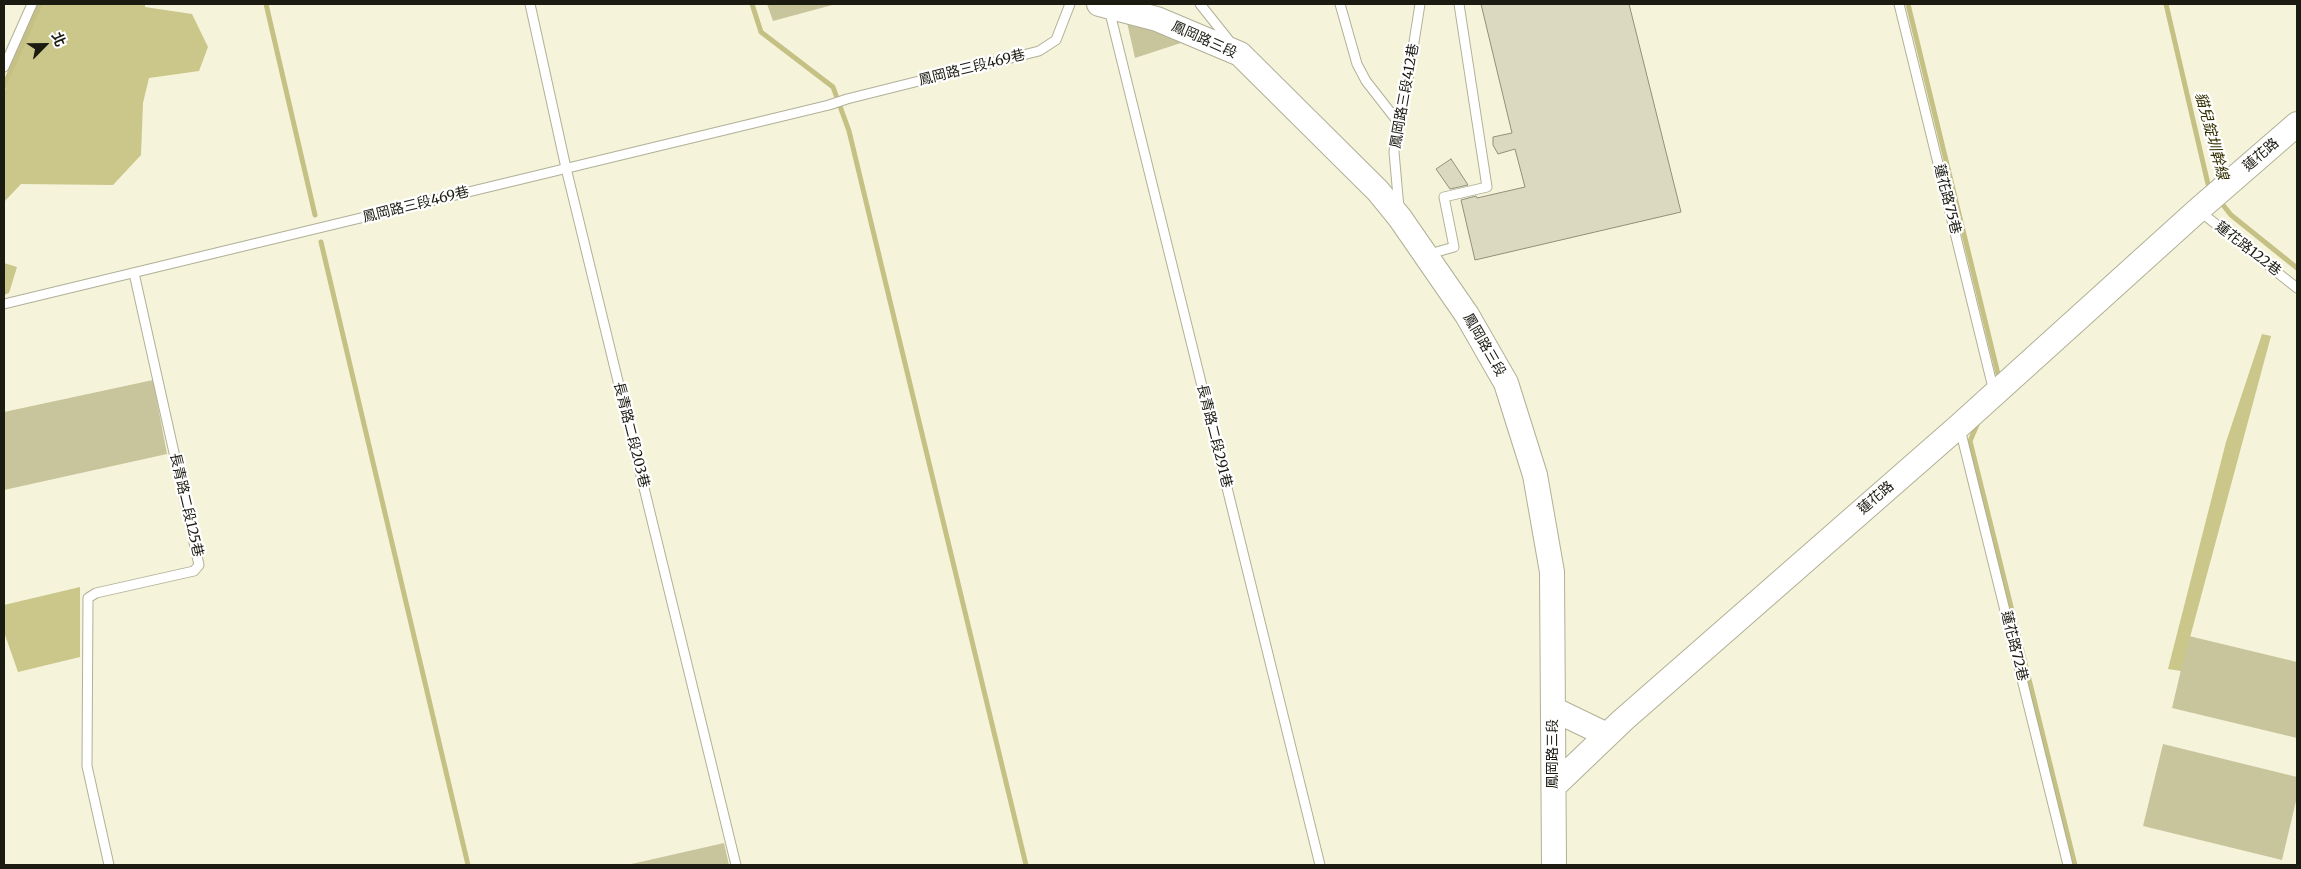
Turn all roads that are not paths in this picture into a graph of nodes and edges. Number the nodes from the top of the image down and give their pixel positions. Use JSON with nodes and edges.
{"nodes":[{"id":1,"x":32,"y":4,"type":"edge"},
{"id":2,"x":530,"y":4,"type":"edge"},
{"id":3,"x":1070,"y":4,"type":"edge"},
{"id":4,"x":1200,"y":4,"type":"edge"},
{"id":5,"x":1340,"y":4,"type":"edge"},
{"id":6,"x":1420,"y":4,"type":"edge"},
{"id":7,"x":1459,"y":4,"type":"edge"},
{"id":8,"x":1899,"y":4,"type":"edge"},
{"id":9,"x":1104,"y":5,"type":"edge"},
{"id":10,"x":1240,"y":54,"type":"junction"},
{"id":11,"x":4,"y":67,"type":"edge"},
{"id":12,"x":1398,"y":122,"type":"junction"},
{"id":13,"x":2297,"y":124,"type":"edge"},
{"id":14,"x":566,"y":168,"type":"junction"},
{"id":15,"x":2198,"y":210,"type":"junction"},
{"id":16,"x":1400,"y":218,"type":"junction"},
{"id":17,"x":1426,"y":255,"type":"junction"},
{"id":18,"x":134,"y":273,"type":"junction"},
{"id":19,"x":2297,"y":288,"type":"edge"},
{"id":20,"x":4,"y":304,"type":"edge"},
{"id":21,"x":1995,"y":394,"type":"junction"},
{"id":22,"x":1959,"y":426,"type":"junction"},
{"id":23,"x":1553,"y":709,"type":"junction"},
{"id":24,"x":1607,"y":735,"type":"junction"},
{"id":25,"x":1554,"y":786,"type":"junction"},
{"id":26,"x":109,"y":865,"type":"edge"},
{"id":27,"x":736,"y":865,"type":"edge"},
{"id":28,"x":1320,"y":865,"type":"edge"},
{"id":29,"x":1554,"y":865,"type":"edge"},
{"id":30,"x":2068,"y":865,"type":"edge"}],
"edges":[{"from":1,"to":11,"type":"lane"},
{"from":2,"to":14,"type":"lane","name":"長青路二段203巷"},
{"from":3,"to":14,"type":"lane","name":"鳳岡路三段469巷"},
{"from":4,"to":10,"type":"lane"},
{"from":5,"to":12,"type":"lane"},
{"from":6,"to":12,"type":"lane","name":"鳳岡路三段412巷"},
{"from":7,"to":17,"type":"lane"},
{"from":8,"to":21,"type":"lane","name":"蓮花路75巷"},
{"from":9,"to":10,"type":"street","name":"鳳岡路三段"},
{"from":9,"to":28,"type":"lane","name":"長青路二段291巷"},
{"from":10,"to":16,"type":"street","name":"鳳岡路三段"},
{"from":12,"to":16,"type":"lane","name":"鳳岡路三段412巷"},
{"from":13,"to":15,"type":"street","name":"蓮花路"},
{"from":14,"to":18,"type":"lane","name":"鳳岡路三段469巷"},
{"from":14,"to":27,"type":"lane","name":"長青路二段203巷"},
{"from":15,"to":19,"type":"lane","name":"蓮花路122巷"},
{"from":15,"to":21,"type":"street","name":"蓮花路"},
{"from":16,"to":17,"type":"street","name":"鳳岡路三段"},
{"from":17,"to":23,"type":"street","name":"鳳岡路三段"},
{"from":18,"to":20,"type":"lane","name":"鳳岡路三段469巷"},
{"from":18,"to":26,"type":"lane","name":"長青路二段125巷"},
{"from":21,"to":22,"type":"street","name":"蓮花路"},
{"from":22,"to":24,"type":"street","name":"蓮花路"},
{"from":22,"to":30,"type":"lane","name":"蓮花路72巷"},
{"from":23,"to":24,"type":"street"},
{"from":23,"to":25,"type":"street","name":"鳳岡路三段"},
{"from":24,"to":25,"type":"street","name":"蓮花路"},
{"from":25,"to":29,"type":"street","name":"鳳岡路三段"}]}
